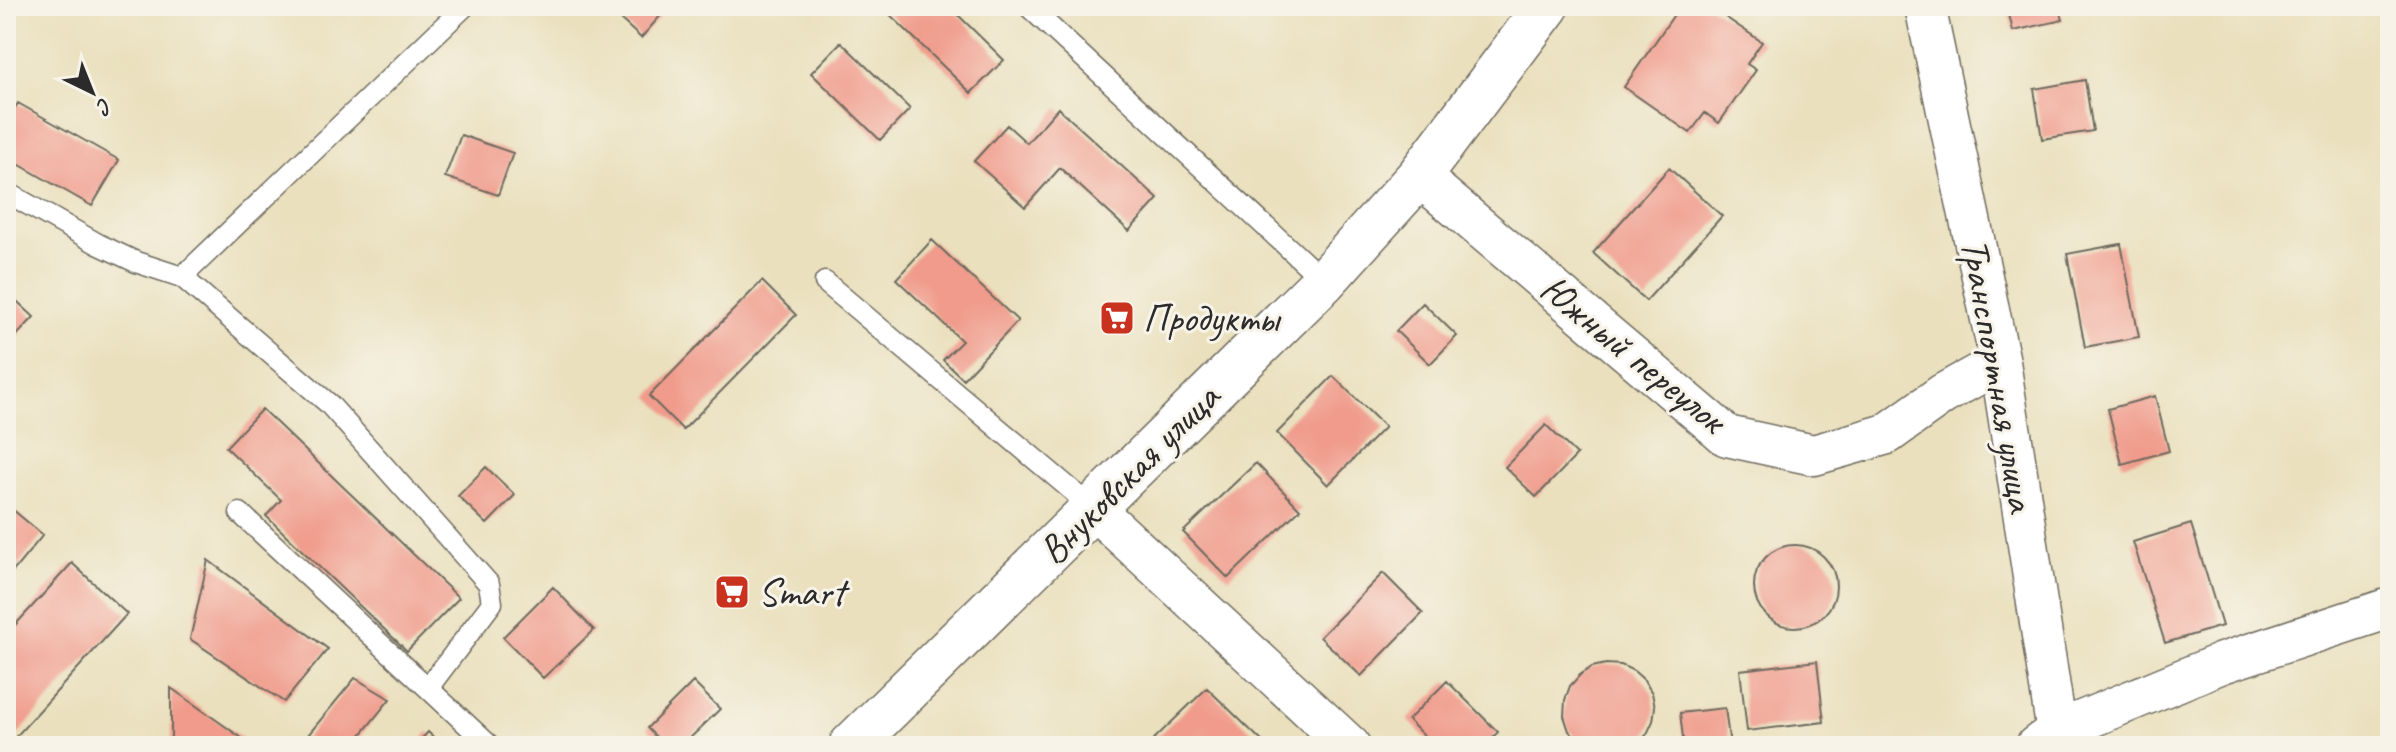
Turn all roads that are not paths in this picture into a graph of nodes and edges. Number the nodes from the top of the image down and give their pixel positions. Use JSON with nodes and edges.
{"nodes":[{"id":1,"x":465,"y":6,"type":"edge"},
{"id":2,"x":1028,"y":6,"type":"edge"},
{"id":3,"x":1547,"y":6,"type":"edge"},
{"id":4,"x":1925,"y":6,"type":"edge"},
{"id":5,"x":1419,"y":176,"type":"junction"},
{"id":6,"x":6,"y":192,"type":"edge"},
{"id":7,"x":182,"y":277,"type":"junction"},
{"id":8,"x":1324,"y":281,"type":"junction"},
{"id":9,"x":825,"y":282,"type":"dead end"},
{"id":10,"x":2000,"y":362,"type":"junction"},
{"id":11,"x":1094,"y":509,"type":"junction"},
{"id":12,"x":240,"y":513,"type":"dead end"},
{"id":13,"x":2390,"y":608,"type":"edge"},
{"id":14,"x":428,"y":688,"type":"junction"},
{"id":15,"x":2050,"y":741,"type":"edge"},
{"id":16,"x":490,"y":746,"type":"edge"},
{"id":17,"x":851,"y":746,"type":"edge"},
{"id":18,"x":1350,"y":746,"type":"edge"}],
"edges":[{"from":1,"to":7,"type":"lane"},
{"from":2,"to":8,"type":"lane"},
{"from":3,"to":5,"type":"main road","name":"Внуковская улица"},
{"from":4,"to":10,"type":"street","name":"Транспортная улица"},
{"from":5,"to":8,"type":"main road","name":"Внуковская улица"},
{"from":5,"to":10,"type":"street","name":"Южный переулок"},
{"from":6,"to":7,"type":"lane"},
{"from":7,"to":14,"type":"lane"},
{"from":8,"to":11,"type":"main road","name":"Внуковская улица"},
{"from":9,"to":11,"type":"lane"},
{"from":10,"to":15,"type":"street","name":"Транспортная улица"},
{"from":11,"to":17,"type":"main road","name":"Внуковская улица"},
{"from":11,"to":18,"type":"street"},
{"from":12,"to":14,"type":"lane"},
{"from":13,"to":15,"type":"street"},
{"from":14,"to":16,"type":"lane"}]}
